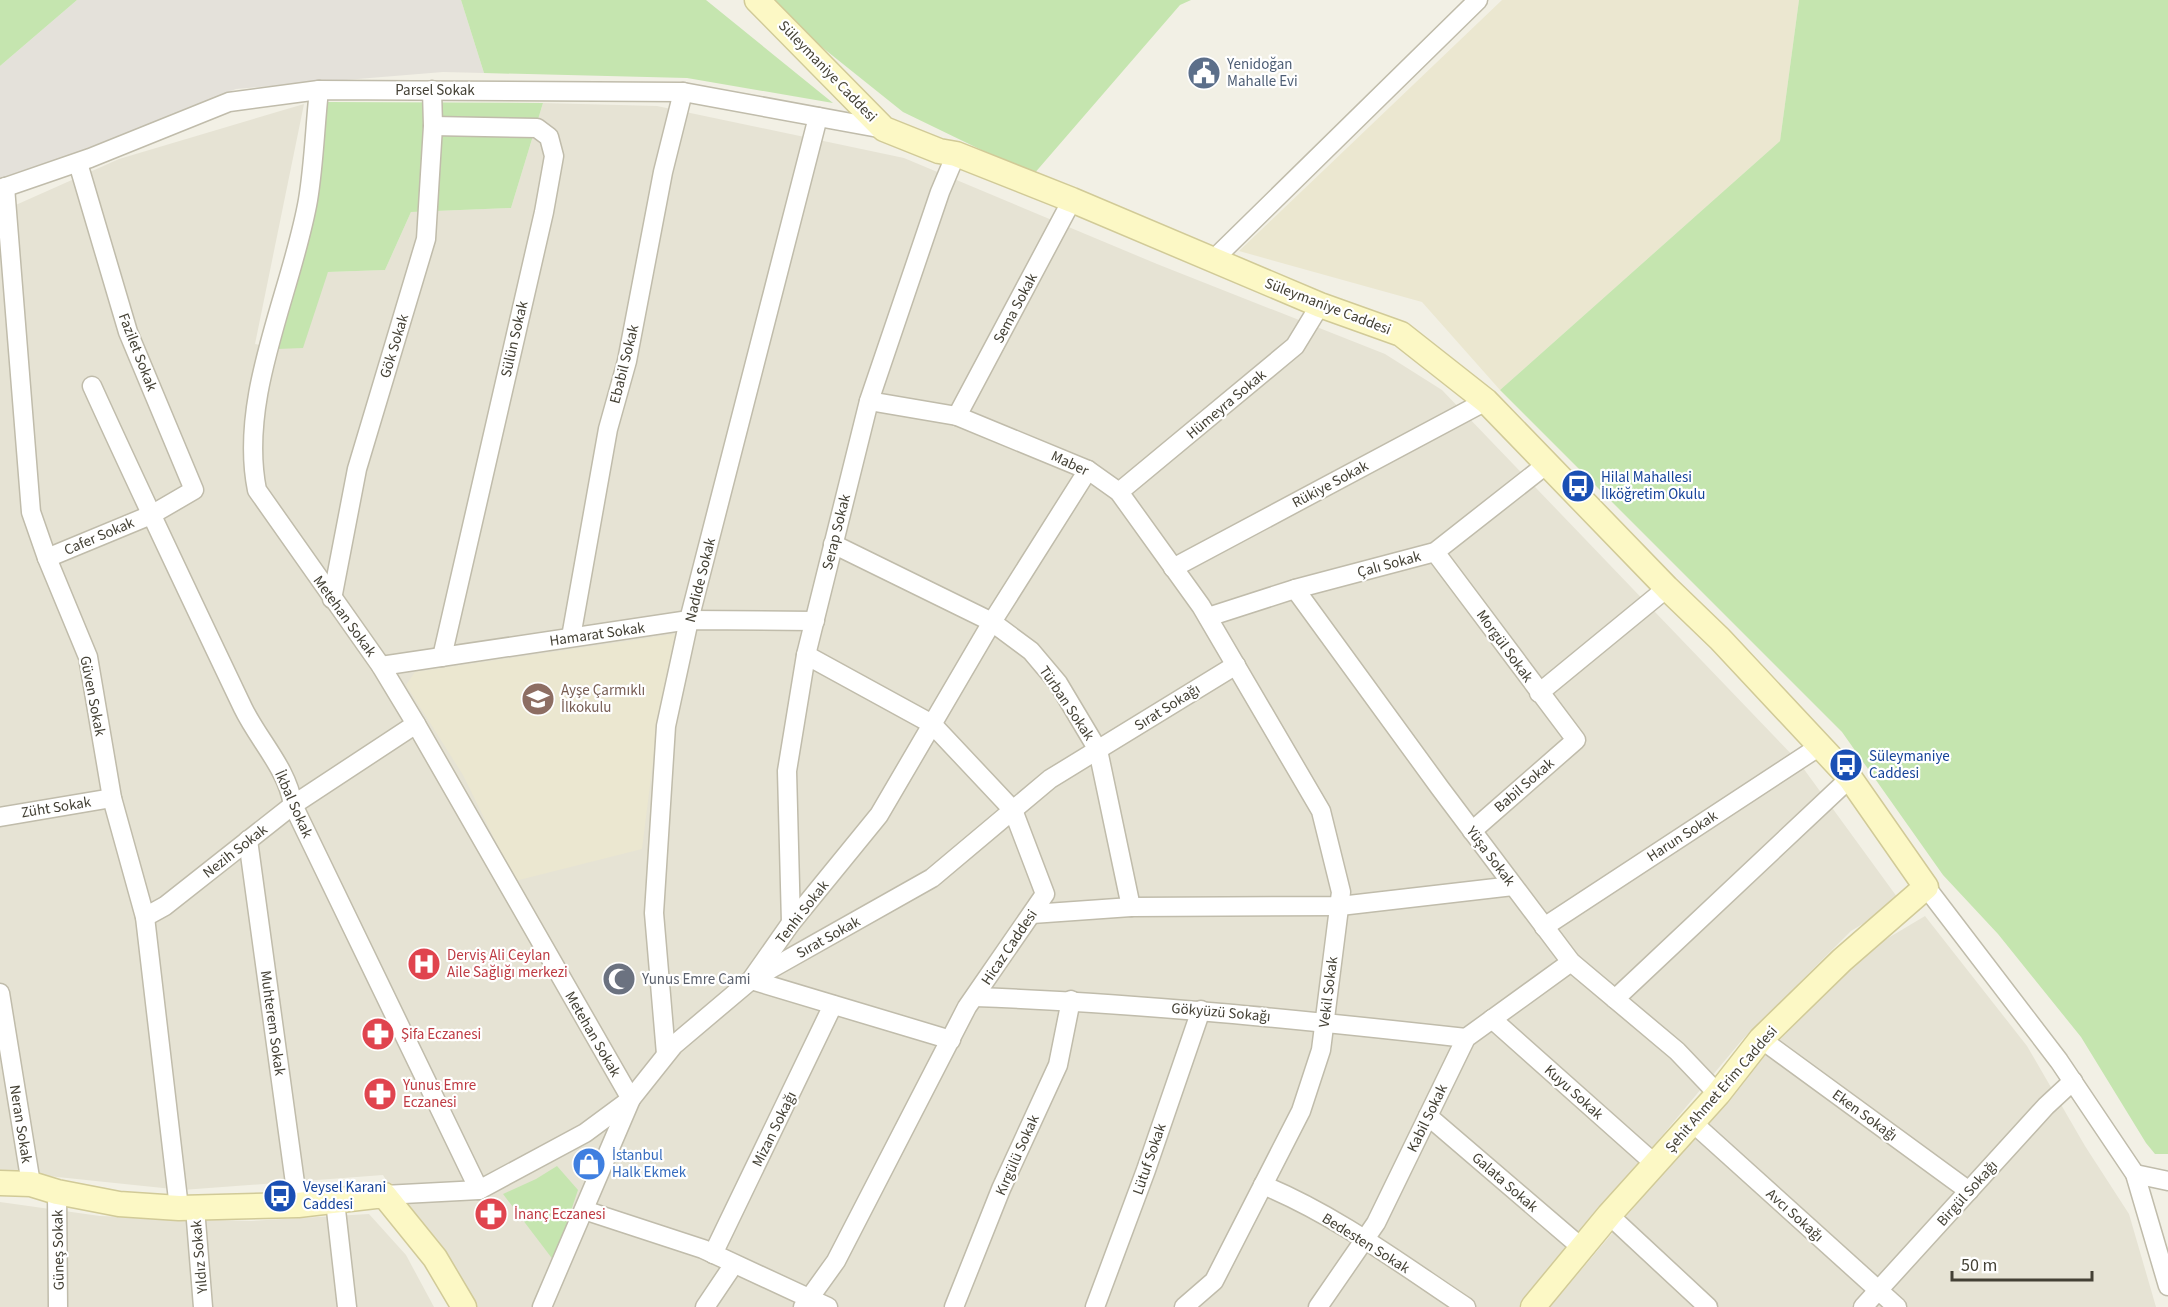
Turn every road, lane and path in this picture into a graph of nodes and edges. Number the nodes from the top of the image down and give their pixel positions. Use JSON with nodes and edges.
{"nodes":[{"id":1,"x":757,"y":0,"type":"edge"},
{"id":2,"x":1478,"y":0,"type":"edge"},
{"id":3,"x":319,"y":90,"type":"junction"},
{"id":4,"x":432,"y":90,"type":"junction"},
{"id":5,"x":683,"y":92,"type":"junction"},
{"id":6,"x":818,"y":117,"type":"junction"},
{"id":7,"x":433,"y":126,"type":"junction"},
{"id":8,"x":884,"y":129,"type":"junction"},
{"id":9,"x":956,"y":154,"type":"junction"},
{"id":10,"x":78,"y":163,"type":"junction"},
{"id":11,"x":3,"y":188,"type":"edge"},
{"id":12,"x":1072,"y":200,"type":"junction"},
{"id":13,"x":1214,"y":260,"type":"junction"},
{"id":14,"x":1320,"y":305,"type":"junction"},
{"id":15,"x":92,"y":386,"type":"dead end"},
{"id":16,"x":1486,"y":400,"type":"junction"},
{"id":17,"x":869,"y":401,"type":"junction"},
{"id":18,"x":957,"y":416,"type":"junction"},
{"id":19,"x":1547,"y":464,"type":"junction"},
{"id":20,"x":1088,"y":470,"type":"junction"},
{"id":21,"x":1119,"y":492,"type":"junction"},
{"id":22,"x":151,"y":515,"type":"junction"},
{"id":23,"x":833,"y":544,"type":"junction"},
{"id":24,"x":1435,"y":552,"type":"junction"},
{"id":25,"x":47,"y":558,"type":"junction"},
{"id":26,"x":1173,"y":568,"type":"junction"},
{"id":27,"x":1666,"y":588,"type":"junction"},
{"id":28,"x":1295,"y":589,"type":"junction"},
{"id":29,"x":332,"y":599,"type":"junction"},
{"id":30,"x":1208,"y":617,"type":"junction"},
{"id":31,"x":689,"y":620,"type":"junction"},
{"id":32,"x":815,"y":621,"type":"junction"},
{"id":33,"x":992,"y":622,"type":"junction"},
{"id":34,"x":572,"y":637,"type":"junction"},
{"id":35,"x":806,"y":656,"type":"junction"},
{"id":36,"x":442,"y":657,"type":"junction"},
{"id":37,"x":1236,"y":665,"type":"junction"},
{"id":38,"x":381,"y":666,"type":"junction"},
{"id":39,"x":1539,"y":693,"type":"junction"},
{"id":40,"x":416,"y":724,"type":"junction"},
{"id":41,"x":932,"y":724,"type":"junction"},
{"id":42,"x":1576,"y":740,"type":"joint"},
{"id":43,"x":1820,"y":746,"type":"junction"},
{"id":44,"x":1098,"y":750,"type":"junction"},
{"id":45,"x":1850,"y":778,"type":"junction"},
{"id":46,"x":112,"y":798,"type":"junction"},
{"id":47,"x":293,"y":805,"type":"junction"},
{"id":48,"x":1013,"y":810,"type":"junction"},
{"id":49,"x":0,"y":817,"type":"edge"},
{"id":50,"x":1472,"y":831,"type":"junction"},
{"id":51,"x":248,"y":840,"type":"junction"},
{"id":52,"x":1513,"y":886,"type":"junction"},
{"id":53,"x":1926,"y":887,"type":"junction"},
{"id":54,"x":1340,"y":906,"type":"junction"},
{"id":55,"x":1131,"y":907,"type":"junction"},
{"id":56,"x":1032,"y":914,"type":"junction"},
{"id":57,"x":144,"y":917,"type":"junction"},
{"id":58,"x":791,"y":923,"type":"junction"},
{"id":59,"x":1544,"y":927,"type":"junction"},
{"id":60,"x":1571,"y":962,"type":"junction"},
{"id":61,"x":751,"y":980,"type":"junction"},
{"id":62,"x":0,"y":993,"type":"edge"},
{"id":63,"x":975,"y":997,"type":"junction"},
{"id":64,"x":1615,"y":999,"type":"junction"},
{"id":65,"x":1071,"y":1000,"type":"junction"},
{"id":66,"x":833,"y":1005,"type":"junction"},
{"id":67,"x":1200,"y":1010,"type":"junction"},
{"id":68,"x":1492,"y":1019,"type":"junction"},
{"id":69,"x":1324,"y":1022,"type":"junction"},
{"id":70,"x":1466,"y":1038,"type":"junction"},
{"id":71,"x":1761,"y":1039,"type":"junction"},
{"id":72,"x":951,"y":1040,"type":"junction"},
{"id":73,"x":666,"y":1054,"type":"junction"},
{"id":74,"x":2073,"y":1081,"type":"junction"},
{"id":75,"x":1718,"y":1094,"type":"junction"},
{"id":76,"x":631,"y":1100,"type":"junction"},
{"id":77,"x":1428,"y":1116,"type":"junction"},
{"id":78,"x":1692,"y":1122,"type":"junction"},
{"id":79,"x":1655,"y":1164,"type":"junction"},
{"id":80,"x":2135,"y":1174,"type":"junction"},
{"id":81,"x":2168,"y":1181,"type":"edge"},
{"id":82,"x":0,"y":1183,"type":"edge"},
{"id":83,"x":31,"y":1184,"type":"junction"},
{"id":84,"x":1263,"y":1185,"type":"junction"},
{"id":85,"x":478,"y":1190,"type":"junction"},
{"id":86,"x":1969,"y":1191,"type":"junction"},
{"id":87,"x":57,"y":1192,"type":"junction"},
{"id":88,"x":384,"y":1195,"type":"junction"},
{"id":89,"x":335,"y":1201,"type":"junction"},
{"id":90,"x":298,"y":1205,"type":"junction"},
{"id":91,"x":187,"y":1208,"type":"junction"},
{"id":92,"x":584,"y":1210,"type":"junction"},
{"id":93,"x":1609,"y":1215,"type":"junction"},
{"id":94,"x":1366,"y":1240,"type":"junction"},
{"id":95,"x":1582,"y":1248,"type":"junction"},
{"id":96,"x":713,"y":1254,"type":"junction"},
{"id":97,"x":734,"y":1263,"type":"junction"},
{"id":98,"x":2168,"y":1286,"type":"edge"},
{"id":99,"x":1878,"y":1289,"type":"junction"},
{"id":100,"x":806,"y":1303,"type":"edge"},
{"id":101,"x":58,"y":1307,"type":"edge"},
{"id":102,"x":204,"y":1307,"type":"edge"},
{"id":103,"x":347,"y":1307,"type":"edge"},
{"id":104,"x":464,"y":1307,"type":"edge"},
{"id":105,"x":542,"y":1307,"type":"edge"},
{"id":106,"x":705,"y":1307,"type":"edge"},
{"id":107,"x":828,"y":1307,"type":"edge"},
{"id":108,"x":954,"y":1307,"type":"edge"},
{"id":109,"x":1095,"y":1307,"type":"edge"},
{"id":110,"x":1184,"y":1307,"type":"edge"},
{"id":111,"x":1318,"y":1307,"type":"edge"},
{"id":112,"x":1466,"y":1307,"type":"edge"},
{"id":113,"x":1533,"y":1307,"type":"edge"},
{"id":114,"x":1708,"y":1307,"type":"edge"},
{"id":115,"x":1863,"y":1307,"type":"edge"},
{"id":116,"x":1897,"y":1307,"type":"edge"}],
"edges":[{"from":1,"to":8,"type":"street","name":"Süleymaniye Caddesi"},
{"from":2,"to":13,"type":"street"},
{"from":3,"to":4,"type":"street","name":"Parsel Sokak"},
{"from":3,"to":10,"type":"street","name":"Parsel Sokak"},
{"from":3,"to":29,"type":"street","name":"Metehan Sokak"},
{"from":4,"to":5,"type":"street","name":"Parsel Sokak"},
{"from":4,"to":7,"type":"street","name":"Gök Sokak"},
{"from":5,"to":6,"type":"street","name":"Parsel Sokak"},
{"from":5,"to":34,"type":"street","name":"Ebabil Sokak"},
{"from":6,"to":8,"type":"street","name":"Parsel Sokak"},
{"from":6,"to":31,"type":"street","name":"Nadide Sokak"},
{"from":7,"to":29,"type":"street","name":"Gök Sokak"},
{"from":7,"to":36,"type":"street","name":"Sülün Sokak"},
{"from":8,"to":9,"type":"street","name":"Süleymaniye Caddesi"},
{"from":9,"to":12,"type":"street","name":"Süleymaniye Caddesi"},
{"from":9,"to":17,"type":"street","name":"Serap Sokak"},
{"from":10,"to":11,"type":"street","name":"Parsel Sokak"},
{"from":10,"to":22,"type":"street","name":"Fazilet Sokak"},
{"from":11,"to":25,"type":"street","name":"Güven Sokak"},
{"from":12,"to":13,"type":"street","name":"Süleymaniye Caddesi"},
{"from":12,"to":18,"type":"street","name":"Sema Sokak"},
{"from":13,"to":14,"type":"street","name":"Süleymaniye Caddesi"},
{"from":14,"to":16,"type":"street","name":"Süleymaniye Caddesi"},
{"from":14,"to":21,"type":"street","name":"Hümeyra Sokak"},
{"from":15,"to":22,"type":"street","name":"İkbal Sokak"},
{"from":16,"to":19,"type":"street","name":"Süleymaniye Caddesi"},
{"from":16,"to":26,"type":"street","name":"Rükiye Sokak"},
{"from":17,"to":18,"type":"street","name":"Maber"},
{"from":17,"to":23,"type":"street","name":"Serap Sokak"},
{"from":18,"to":20,"type":"street","name":"Maber"},
{"from":19,"to":24,"type":"street","name":"Çalı Sokak"},
{"from":19,"to":27,"type":"street","name":"Süleymaniye Caddesi"},
{"from":20,"to":21,"type":"street","name":"Maber"},
{"from":20,"to":33,"type":"street","name":"Tenhi Sokak"},
{"from":21,"to":26,"type":"street","name":"Maber"},
{"from":22,"to":25,"type":"street","name":"Cafer Sokak"},
{"from":22,"to":47,"type":"street","name":"İkbal Sokak"},
{"from":23,"to":32,"type":"street","name":"Serap Sokak"},
{"from":23,"to":33,"type":"street","name":"Türban Sokak"},
{"from":24,"to":28,"type":"street","name":"Çalı Sokak"},
{"from":24,"to":39,"type":"street","name":"Morgül Sokak"},
{"from":25,"to":46,"type":"street","name":"Güven Sokak"},
{"from":26,"to":30,"type":"street","name":"Maber"},
{"from":27,"to":39,"type":"street"},
{"from":27,"to":43,"type":"street","name":"Süleymaniye Caddesi"},
{"from":28,"to":30,"type":"street","name":"Çalı Sokak"},
{"from":28,"to":50,"type":"street","name":"Yüşa Sokak"},
{"from":29,"to":38,"type":"street","name":"Metehan Sokak"},
{"from":30,"to":37,"type":"street","name":"Maber"},
{"from":31,"to":32,"type":"street","name":"Hamarat Sokak"},
{"from":31,"to":34,"type":"street","name":"Hamarat Sokak"},
{"from":31,"to":73,"type":"street","name":"Nadide Sokak"},
{"from":32,"to":35,"type":"street","name":"Serap Sokak"},
{"from":33,"to":41,"type":"street","name":"Tenhi Sokak"},
{"from":33,"to":44,"type":"street","name":"Türban Sokak"},
{"from":34,"to":36,"type":"street","name":"Hamarat Sokak"},
{"from":35,"to":41,"type":"street","name":"Hicaz Caddesi"},
{"from":35,"to":58,"type":"street","name":"Serap Sokak"},
{"from":36,"to":38,"type":"street","name":"Hamarat Sokak"},
{"from":37,"to":44,"type":"street","name":"Sırat Sokağı"},
{"from":37,"to":54,"type":"street","name":"Vekil Sokak"},
{"from":38,"to":40,"type":"street","name":"Metehan Sokak"},
{"from":39,"to":42,"type":"street","name":"Morgül Sokak"},
{"from":40,"to":47,"type":"street","name":"Nezih Sokak"},
{"from":40,"to":76,"type":"street","name":"Metehan Sokak"},
{"from":41,"to":48,"type":"street","name":"Hicaz Caddesi"},
{"from":41,"to":58,"type":"street","name":"Tenhi Sokak"},
{"from":42,"to":50,"type":"street","name":"Babil Sokak"},
{"from":43,"to":45,"type":"street","name":"Süleymaniye Caddesi"},
{"from":43,"to":59,"type":"street","name":"Harun Sokak"},
{"from":44,"to":48,"type":"street","name":"Sırat Sokağı"},
{"from":44,"to":55,"type":"street","name":"Türban Sokak"},
{"from":45,"to":53,"type":"street","name":"Süleymaniye Caddesi"},
{"from":45,"to":64,"type":"street"},
{"from":46,"to":49,"type":"street","name":"Züht Sokak"},
{"from":46,"to":57,"type":"street","name":"Güven Sokak"},
{"from":47,"to":51,"type":"street","name":"Nezih Sokak"},
{"from":47,"to":85,"type":"street","name":"İkbal Sokak"},
{"from":48,"to":56,"type":"street","name":"Hicaz Caddesi"},
{"from":48,"to":61,"type":"street","name":"Sırat Sokak"},
{"from":50,"to":52,"type":"street","name":"Yüşa Sokak"},
{"from":51,"to":57,"type":"street","name":"Nezih Sokak"},
{"from":51,"to":90,"type":"street","name":"Muhterem Sokak"},
{"from":52,"to":54,"type":"street"},
{"from":52,"to":59,"type":"street","name":"Yüşa Sokak"},
{"from":53,"to":71,"type":"street","name":"Şehit Ahmet Erim Caddesi"},
{"from":53,"to":74,"type":"street","name":"Süleymaniye Caddesi"},
{"from":54,"to":55,"type":"street"},
{"from":54,"to":69,"type":"street","name":"Vekil Sokak"},
{"from":55,"to":56,"type":"street"},
{"from":56,"to":63,"type":"street","name":"Hicaz Caddesi"},
{"from":57,"to":91,"type":"street","name":"Güven Sokak"},
{"from":58,"to":61,"type":"street","name":"Tenhi Sokak"},
{"from":59,"to":60,"type":"street","name":"Yüşa Sokak"},
{"from":60,"to":64,"type":"street","name":"Yüşa Sokak"},
{"from":60,"to":68,"type":"street","name":"Kabil Sokak"},
{"from":61,"to":66,"type":"street"},
{"from":61,"to":73,"type":"street","name":"Tenhi Sokak"},
{"from":62,"to":83,"type":"street","name":"Neran Sokak"},
{"from":63,"to":65,"type":"street","name":"Gökyüzü Sokağı"},
{"from":63,"to":72,"type":"street","name":"Hicaz Caddesi"},
{"from":64,"to":75,"type":"street","name":"Yüşa Sokak"},
{"from":65,"to":67,"type":"street","name":"Gökyüzü Sokağı"},
{"from":65,"to":108,"type":"street","name":"Kırgülü Sokak"},
{"from":66,"to":72,"type":"street"},
{"from":66,"to":96,"type":"street","name":"Mizan Sokağı"},
{"from":67,"to":69,"type":"street","name":"Gökyüzü Sokağı"},
{"from":67,"to":109,"type":"street","name":"Lütuf Sokak"},
{"from":68,"to":70,"type":"street","name":"Kabil Sokak"},
{"from":68,"to":79,"type":"street","name":"Kuyu Sokak"},
{"from":69,"to":70,"type":"street","name":"Gökyüzü Sokağı"},
{"from":69,"to":84,"type":"street","name":"Vekil Sokak"},
{"from":70,"to":77,"type":"street","name":"Kabil Sokak"},
{"from":71,"to":75,"type":"street","name":"Şehit Ahmet Erim Caddesi"},
{"from":71,"to":86,"type":"street","name":"Eken Sokağı"},
{"from":72,"to":100,"type":"street","name":"Hicaz Caddesi"},
{"from":73,"to":76,"type":"street","name":"Tenhi Sokak"},
{"from":74,"to":80,"type":"street","name":"Süleymaniye Caddesi"},
{"from":74,"to":86,"type":"street","name":"Birgül Sokağı"},
{"from":75,"to":78,"type":"street","name":"Şehit Ahmet Erim Caddesi"},
{"from":76,"to":85,"type":"street","name":"Tenhi Sokak"},
{"from":76,"to":92,"type":"street"},
{"from":77,"to":94,"type":"street","name":"Kabil Sokak"},
{"from":77,"to":95,"type":"street","name":"Galata Sokak"},
{"from":78,"to":79,"type":"street","name":"Şehit Ahmet Erim Caddesi"},
{"from":78,"to":99,"type":"street","name":"Avcı Sokağı"},
{"from":79,"to":93,"type":"street","name":"Şehit Ahmet Erim Caddesi"},
{"from":80,"to":81,"type":"street"},
{"from":80,"to":98,"type":"street","name":"Süleymaniye Caddesi"},
{"from":82,"to":83,"type":"street"},
{"from":83,"to":87,"type":"street"},
{"from":84,"to":94,"type":"street","name":"Bedesten Sokak"},
{"from":84,"to":110,"type":"street","name":"Vekil Sokak"},
{"from":85,"to":88,"type":"street","name":"Tenhi Sokak"},
{"from":86,"to":99,"type":"street","name":"Birgül Sokağı"},
{"from":87,"to":91,"type":"street"},
{"from":87,"to":101,"type":"street","name":"Güneş Sokak"},
{"from":88,"to":89,"type":"street"},
{"from":88,"to":104,"type":"street"},
{"from":89,"to":90,"type":"street"},
{"from":89,"to":103,"type":"street"},
{"from":90,"to":91,"type":"street"},
{"from":91,"to":102,"type":"street","name":"Yıldız Sokak"},
{"from":92,"to":96,"type":"street"},
{"from":92,"to":105,"type":"street"},
{"from":93,"to":95,"type":"street","name":"Şehit Ahmet Erim Caddesi"},
{"from":93,"to":114,"type":"street"},
{"from":94,"to":111,"type":"street","name":"Kabil Sokak"},
{"from":94,"to":112,"type":"street","name":"Bedesten Sokak"},
{"from":95,"to":113,"type":"street","name":"Şehit Ahmet Erim Caddesi"},
{"from":96,"to":97,"type":"street"},
{"from":97,"to":100,"type":"street"},
{"from":97,"to":106,"type":"street"},
{"from":99,"to":115,"type":"street","name":"Birgül Sokağı"},
{"from":99,"to":116,"type":"street","name":"Avcı Sokağı"},
{"from":100,"to":107,"type":"street"}]}
